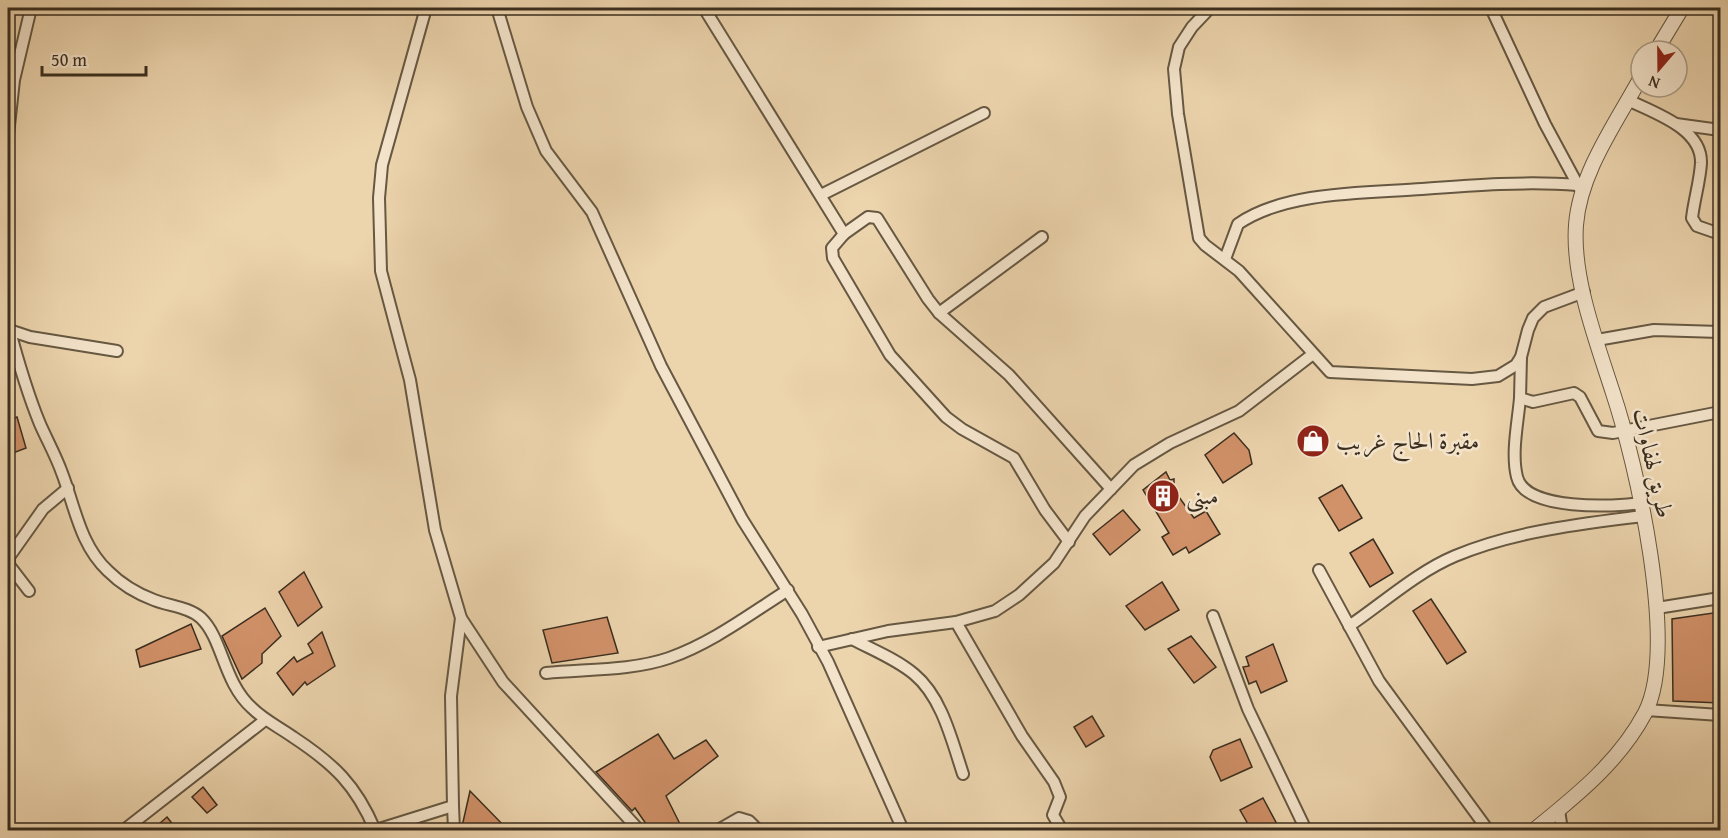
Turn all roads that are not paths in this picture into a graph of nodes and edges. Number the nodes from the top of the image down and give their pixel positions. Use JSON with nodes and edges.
{"nodes":[{"id":1,"x":31,"y":8,"type":"edge"},
{"id":2,"x":426,"y":8,"type":"edge"},
{"id":3,"x":497,"y":8,"type":"edge"},
{"id":4,"x":704,"y":8,"type":"edge"},
{"id":5,"x":1210,"y":8,"type":"edge"},
{"id":6,"x":1491,"y":8,"type":"edge"},
{"id":7,"x":1682,"y":8,"type":"edge"},
{"id":8,"x":1663,"y":39,"type":"edge"},
{"id":9,"x":1629,"y":100,"type":"joint"},
{"id":10,"x":984,"y":113,"type":"dead end"},
{"id":11,"x":1675,"y":124,"type":"junction"},
{"id":12,"x":1720,"y":130,"type":"edge"},
{"id":13,"x":8,"y":135,"type":"edge"},
{"id":14,"x":1580,"y":188,"type":"junction"},
{"id":15,"x":821,"y":195,"type":"junction"},
{"id":16,"x":844,"y":234,"type":"junction"},
{"id":17,"x":1720,"y":234,"type":"edge"},
{"id":18,"x":1042,"y":237,"type":"dead end"},
{"id":19,"x":1225,"y":259,"type":"junction"},
{"id":20,"x":1584,"y":292,"type":"junction"},
{"id":21,"x":939,"y":313,"type":"junction"},
{"id":22,"x":8,"y":327,"type":"edge"},
{"id":23,"x":1720,"y":332,"type":"edge"},
{"id":24,"x":1597,"y":340,"type":"junction"},
{"id":25,"x":117,"y":351,"type":"dead end"},
{"id":26,"x":1313,"y":354,"type":"junction"},
{"id":27,"x":1521,"y":357,"type":"junction"},
{"id":28,"x":1520,"y":398,"type":"junction"},
{"id":29,"x":1720,"y":412,"type":"edge"},
{"id":30,"x":1626,"y":431,"type":"junction"},
{"id":31,"x":68,"y":488,"type":"junction"},
{"id":32,"x":1111,"y":489,"type":"junction"},
{"id":33,"x":1642,"y":509,"type":"junction"},
{"id":34,"x":1069,"y":542,"type":"junction"},
{"id":35,"x":1319,"y":570,"type":"dead end"},
{"id":36,"x":788,"y":590,"type":"junction"},
{"id":37,"x":29,"y":591,"type":"dead end"},
{"id":38,"x":1720,"y":598,"type":"edge"},
{"id":39,"x":1657,"y":608,"type":"junction"},
{"id":40,"x":1213,"y":616,"type":"dead end"},
{"id":41,"x":461,"y":618,"type":"junction"},
{"id":42,"x":956,"y":622,"type":"junction"},
{"id":43,"x":1349,"y":627,"type":"junction"},
{"id":44,"x":852,"y":639,"type":"junction"},
{"id":45,"x":818,"y":647,"type":"junction"},
{"id":46,"x":546,"y":673,"type":"dead end"},
{"id":47,"x":1646,"y":710,"type":"junction"},
{"id":48,"x":1720,"y":715,"type":"edge"},
{"id":49,"x":265,"y":720,"type":"junction"},
{"id":50,"x":963,"y":774,"type":"dead end"},
{"id":51,"x":453,"y":806,"type":"junction"},
{"id":52,"x":1558,"y":810,"type":"junction"},
{"id":53,"x":124,"y":831,"type":"edge"},
{"id":54,"x":376,"y":831,"type":"edge"},
{"id":55,"x":454,"y":831,"type":"edge"},
{"id":56,"x":639,"y":831,"type":"edge"},
{"id":57,"x":718,"y":831,"type":"edge"},
{"id":58,"x":758,"y":831,"type":"edge"},
{"id":59,"x":903,"y":831,"type":"edge"},
{"id":60,"x":1062,"y":831,"type":"edge"},
{"id":61,"x":1306,"y":831,"type":"edge"},
{"id":62,"x":1488,"y":831,"type":"edge"},
{"id":63,"x":1534,"y":831,"type":"edge"},
{"id":64,"x":1562,"y":831,"type":"edge"}],
"edges":[{"from":1,"to":13,"type":"street"},
{"from":2,"to":41,"type":"street"},
{"from":3,"to":36,"type":"street"},
{"from":4,"to":15,"type":"street"},
{"from":5,"to":19,"type":"street"},
{"from":6,"to":14,"type":"street"},
{"from":7,"to":8,"type":"street"},
{"from":9,"to":11,"type":"street"},
{"from":9,"to":14,"type":"street","name":"طريق لهفاوات"},
{"from":10,"to":15,"type":"street"},
{"from":11,"to":12,"type":"street"},
{"from":11,"to":17,"type":"street"},
{"from":14,"to":19,"type":"street"},
{"from":14,"to":20,"type":"street","name":"طريق لهفاوات"},
{"from":15,"to":16,"type":"street"},
{"from":16,"to":21,"type":"street"},
{"from":16,"to":34,"type":"street"},
{"from":18,"to":21,"type":"street"},
{"from":19,"to":26,"type":"street"},
{"from":20,"to":24,"type":"street","name":"طريق لهفاوات"},
{"from":20,"to":27,"type":"street"},
{"from":21,"to":32,"type":"street"},
{"from":22,"to":25,"type":"street"},
{"from":22,"to":31,"type":"street"},
{"from":23,"to":24,"type":"street"},
{"from":24,"to":30,"type":"street","name":"طريق لهفاوات"},
{"from":26,"to":27,"type":"street"},
{"from":26,"to":32,"type":"street"},
{"from":27,"to":28,"type":"street"},
{"from":28,"to":30,"type":"street"},
{"from":28,"to":33,"type":"street"},
{"from":29,"to":30,"type":"street"},
{"from":30,"to":33,"type":"street","name":"طريق لهفاوات"},
{"from":31,"to":37,"type":"street"},
{"from":31,"to":49,"type":"street"},
{"from":32,"to":34,"type":"street"},
{"from":33,"to":39,"type":"street","name":"طريق لهفاوات"},
{"from":33,"to":43,"type":"street"},
{"from":34,"to":42,"type":"street"},
{"from":35,"to":43,"type":"street"},
{"from":36,"to":45,"type":"street"},
{"from":36,"to":46,"type":"street"},
{"from":38,"to":39,"type":"street"},
{"from":39,"to":47,"type":"street","name":"طريق لهفاوات"},
{"from":40,"to":61,"type":"street"},
{"from":41,"to":51,"type":"street"},
{"from":41,"to":56,"type":"street"},
{"from":42,"to":44,"type":"street"},
{"from":42,"to":60,"type":"street"},
{"from":43,"to":62,"type":"street"},
{"from":44,"to":45,"type":"street"},
{"from":44,"to":50,"type":"street"},
{"from":45,"to":59,"type":"street"},
{"from":47,"to":48,"type":"street"},
{"from":47,"to":52,"type":"street","name":"طريق لهفاوات"},
{"from":49,"to":53,"type":"street"},
{"from":49,"to":54,"type":"street"},
{"from":51,"to":54,"type":"street"},
{"from":51,"to":55,"type":"street"},
{"from":52,"to":63,"type":"street","name":"طريق لهفاوات"},
{"from":52,"to":64,"type":"street"},
{"from":57,"to":58,"type":"street"}]}
